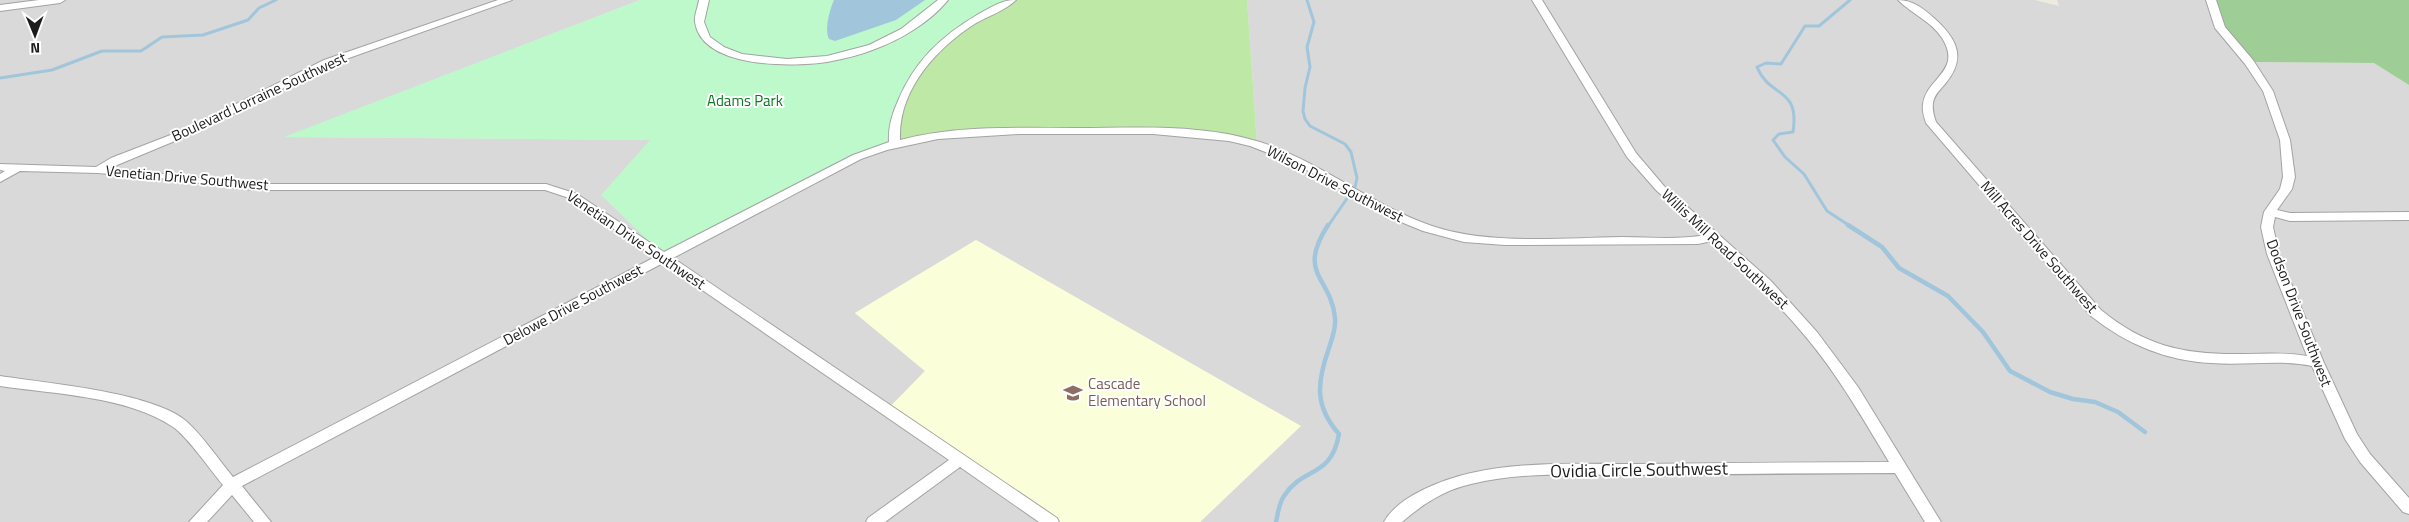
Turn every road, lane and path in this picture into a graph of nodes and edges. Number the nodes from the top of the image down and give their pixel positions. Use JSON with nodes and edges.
{"nodes":[{"id":1,"x":60,"y":0,"type":"edge"},
{"id":2,"x":507,"y":0,"type":"edge"},
{"id":3,"x":704,"y":0,"type":"edge"},
{"id":4,"x":943,"y":0,"type":"edge"},
{"id":5,"x":1010,"y":0,"type":"edge"},
{"id":6,"x":1537,"y":0,"type":"edge"},
{"id":7,"x":1904,"y":0,"type":"edge"},
{"id":8,"x":2211,"y":0,"type":"edge"},
{"id":9,"x":0,"y":8,"type":"edge"},
{"id":10,"x":895,"y":143,"type":"junction"},
{"id":11,"x":0,"y":167,"type":"edge"},
{"id":12,"x":17,"y":168,"type":"junction"},
{"id":13,"x":98,"y":170,"type":"junction"},
{"id":14,"x":0,"y":179,"type":"edge"},
{"id":15,"x":2270,"y":212,"type":"junction"},
{"id":16,"x":2409,"y":216,"type":"edge"},
{"id":17,"x":1715,"y":237,"type":"junction"},
{"id":18,"x":663,"y":258,"type":"junction"},
{"id":19,"x":2317,"y":363,"type":"junction"},
{"id":20,"x":0,"y":381,"type":"edge"},
{"id":21,"x":959,"y":460,"type":"junction"},
{"id":22,"x":1900,"y":467,"type":"junction"},
{"id":23,"x":232,"y":485,"type":"junction"},
{"id":24,"x":2409,"y":508,"type":"edge"},
{"id":25,"x":197,"y":522,"type":"edge"},
{"id":26,"x":263,"y":522,"type":"edge"},
{"id":27,"x":874,"y":522,"type":"edge"},
{"id":28,"x":1051,"y":522,"type":"edge"},
{"id":29,"x":1392,"y":522,"type":"edge"},
{"id":30,"x":1933,"y":522,"type":"edge"}],
"edges":[{"from":1,"to":9,"type":"street"},
{"from":2,"to":13,"type":"street","name":"Boulevard Lorraine Southwest"},
{"from":3,"to":4,"type":"street"},
{"from":5,"to":10,"type":"street"},
{"from":6,"to":17,"type":"street","name":"Willis Mill Road Southwest"},
{"from":7,"to":19,"type":"street","name":"Mill Acres Drive Southwest"},
{"from":8,"to":15,"type":"street"},
{"from":10,"to":17,"type":"street","name":"Wilson Drive Southwest"},
{"from":10,"to":18,"type":"street","name":"Delowe Drive Southwest"},
{"from":11,"to":12,"type":"street","name":"Venetian Drive Southwest"},
{"from":12,"to":13,"type":"street","name":"Venetian Drive Southwest"},
{"from":12,"to":14,"type":"street"},
{"from":13,"to":18,"type":"street","name":"Venetian Drive Southwest"},
{"from":15,"to":16,"type":"street"},
{"from":15,"to":19,"type":"street","name":"Dodson Drive Southwest"},
{"from":17,"to":22,"type":"street","name":"Willis Mill Road Southwest"},
{"from":18,"to":21,"type":"street","name":"Venetian Drive Southwest"},
{"from":18,"to":23,"type":"street","name":"Delowe Drive Southwest"},
{"from":19,"to":24,"type":"street","name":"Dodson Drive Southwest"},
{"from":20,"to":23,"type":"street"},
{"from":21,"to":27,"type":"street"},
{"from":21,"to":28,"type":"street","name":"Venetian Drive Southwest"},
{"from":22,"to":29,"type":"street","name":"Ovidia Circle Southwest"},
{"from":22,"to":30,"type":"street","name":"Willis Mill Road Southwest"},
{"from":23,"to":25,"type":"street","name":"Delowe Drive Southwest"},
{"from":23,"to":26,"type":"street"}]}
